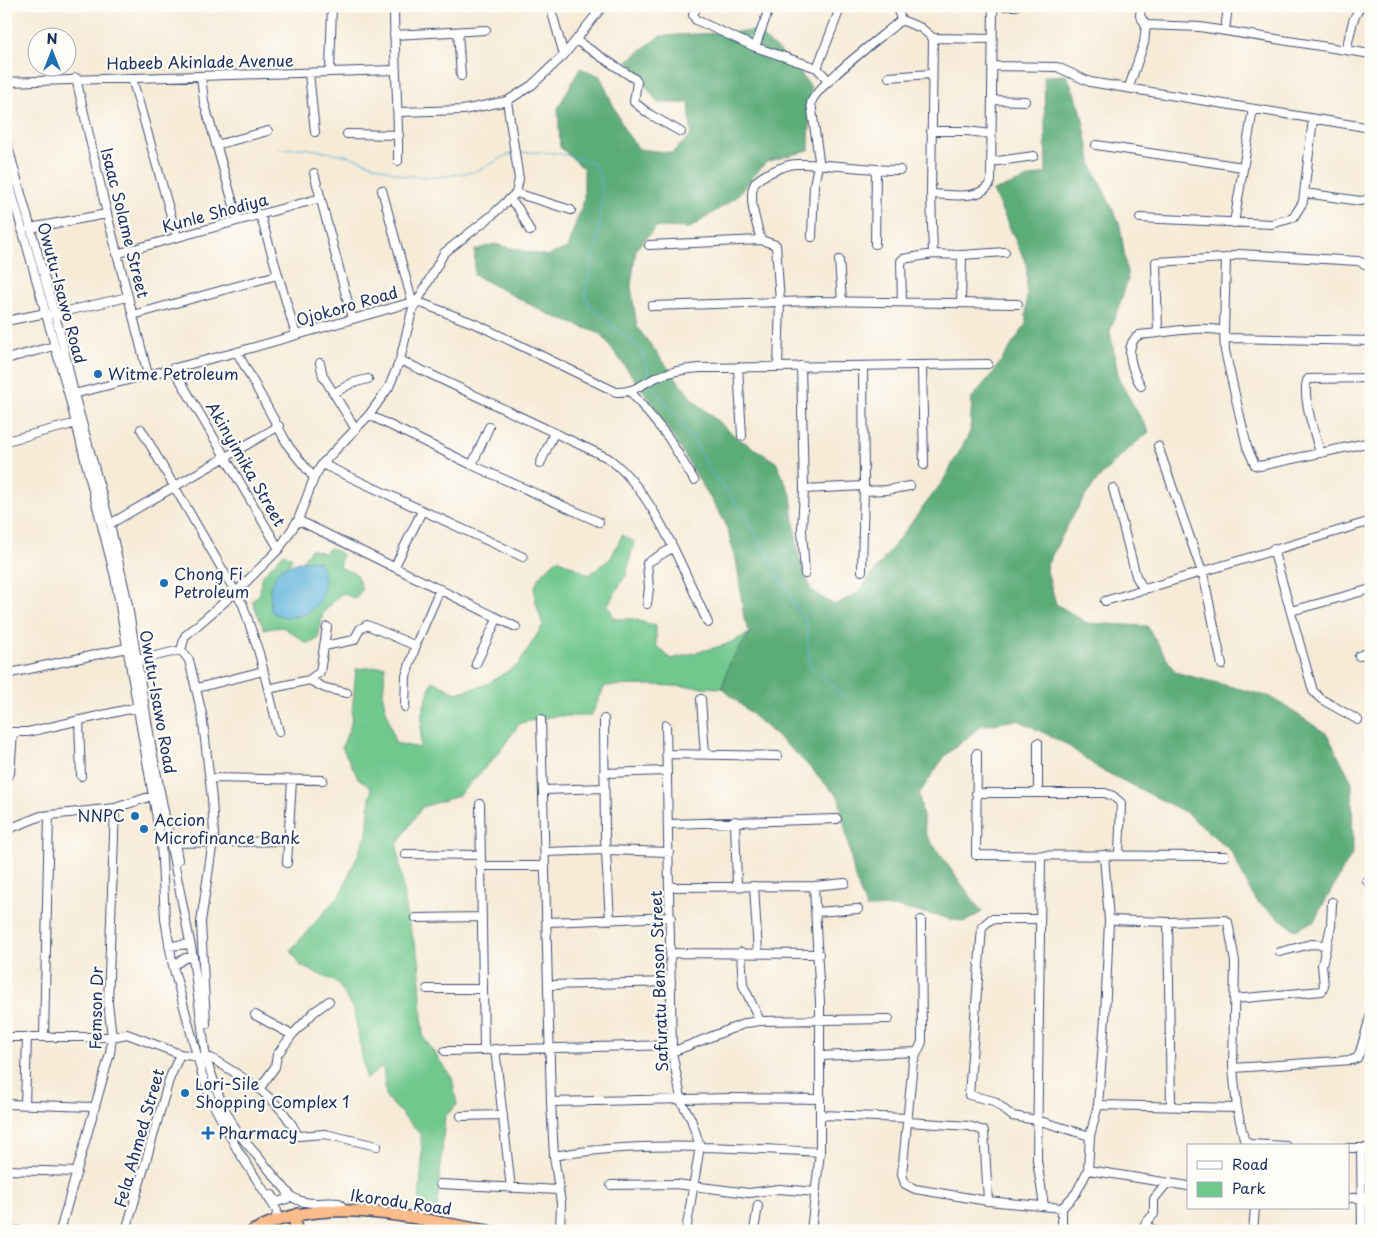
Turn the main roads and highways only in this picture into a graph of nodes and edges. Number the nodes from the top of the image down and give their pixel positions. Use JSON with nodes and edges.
{"nodes":[{"id":1,"x":298,"y":1214,"type":"junction"},
{"id":2,"x":271,"y":1221,"type":"junction"},
{"id":3,"x":253,"y":1231,"type":"edge"},
{"id":4,"x":278,"y":1231,"type":"edge"},
{"id":5,"x":296,"y":1231,"type":"edge"},
{"id":6,"x":488,"y":1231,"type":"edge"}],
"edges":[{"from":1,"to":2,"type":"highway","name":"Ikorodu Road"},
{"from":1,"to":5,"type":"highway"},
{"from":1,"to":6,"type":"highway","name":"Ikorodu Road"},
{"from":2,"to":3,"type":"highway","name":"Ikorodu Road"},
{"from":2,"to":4,"type":"highway"}]}
